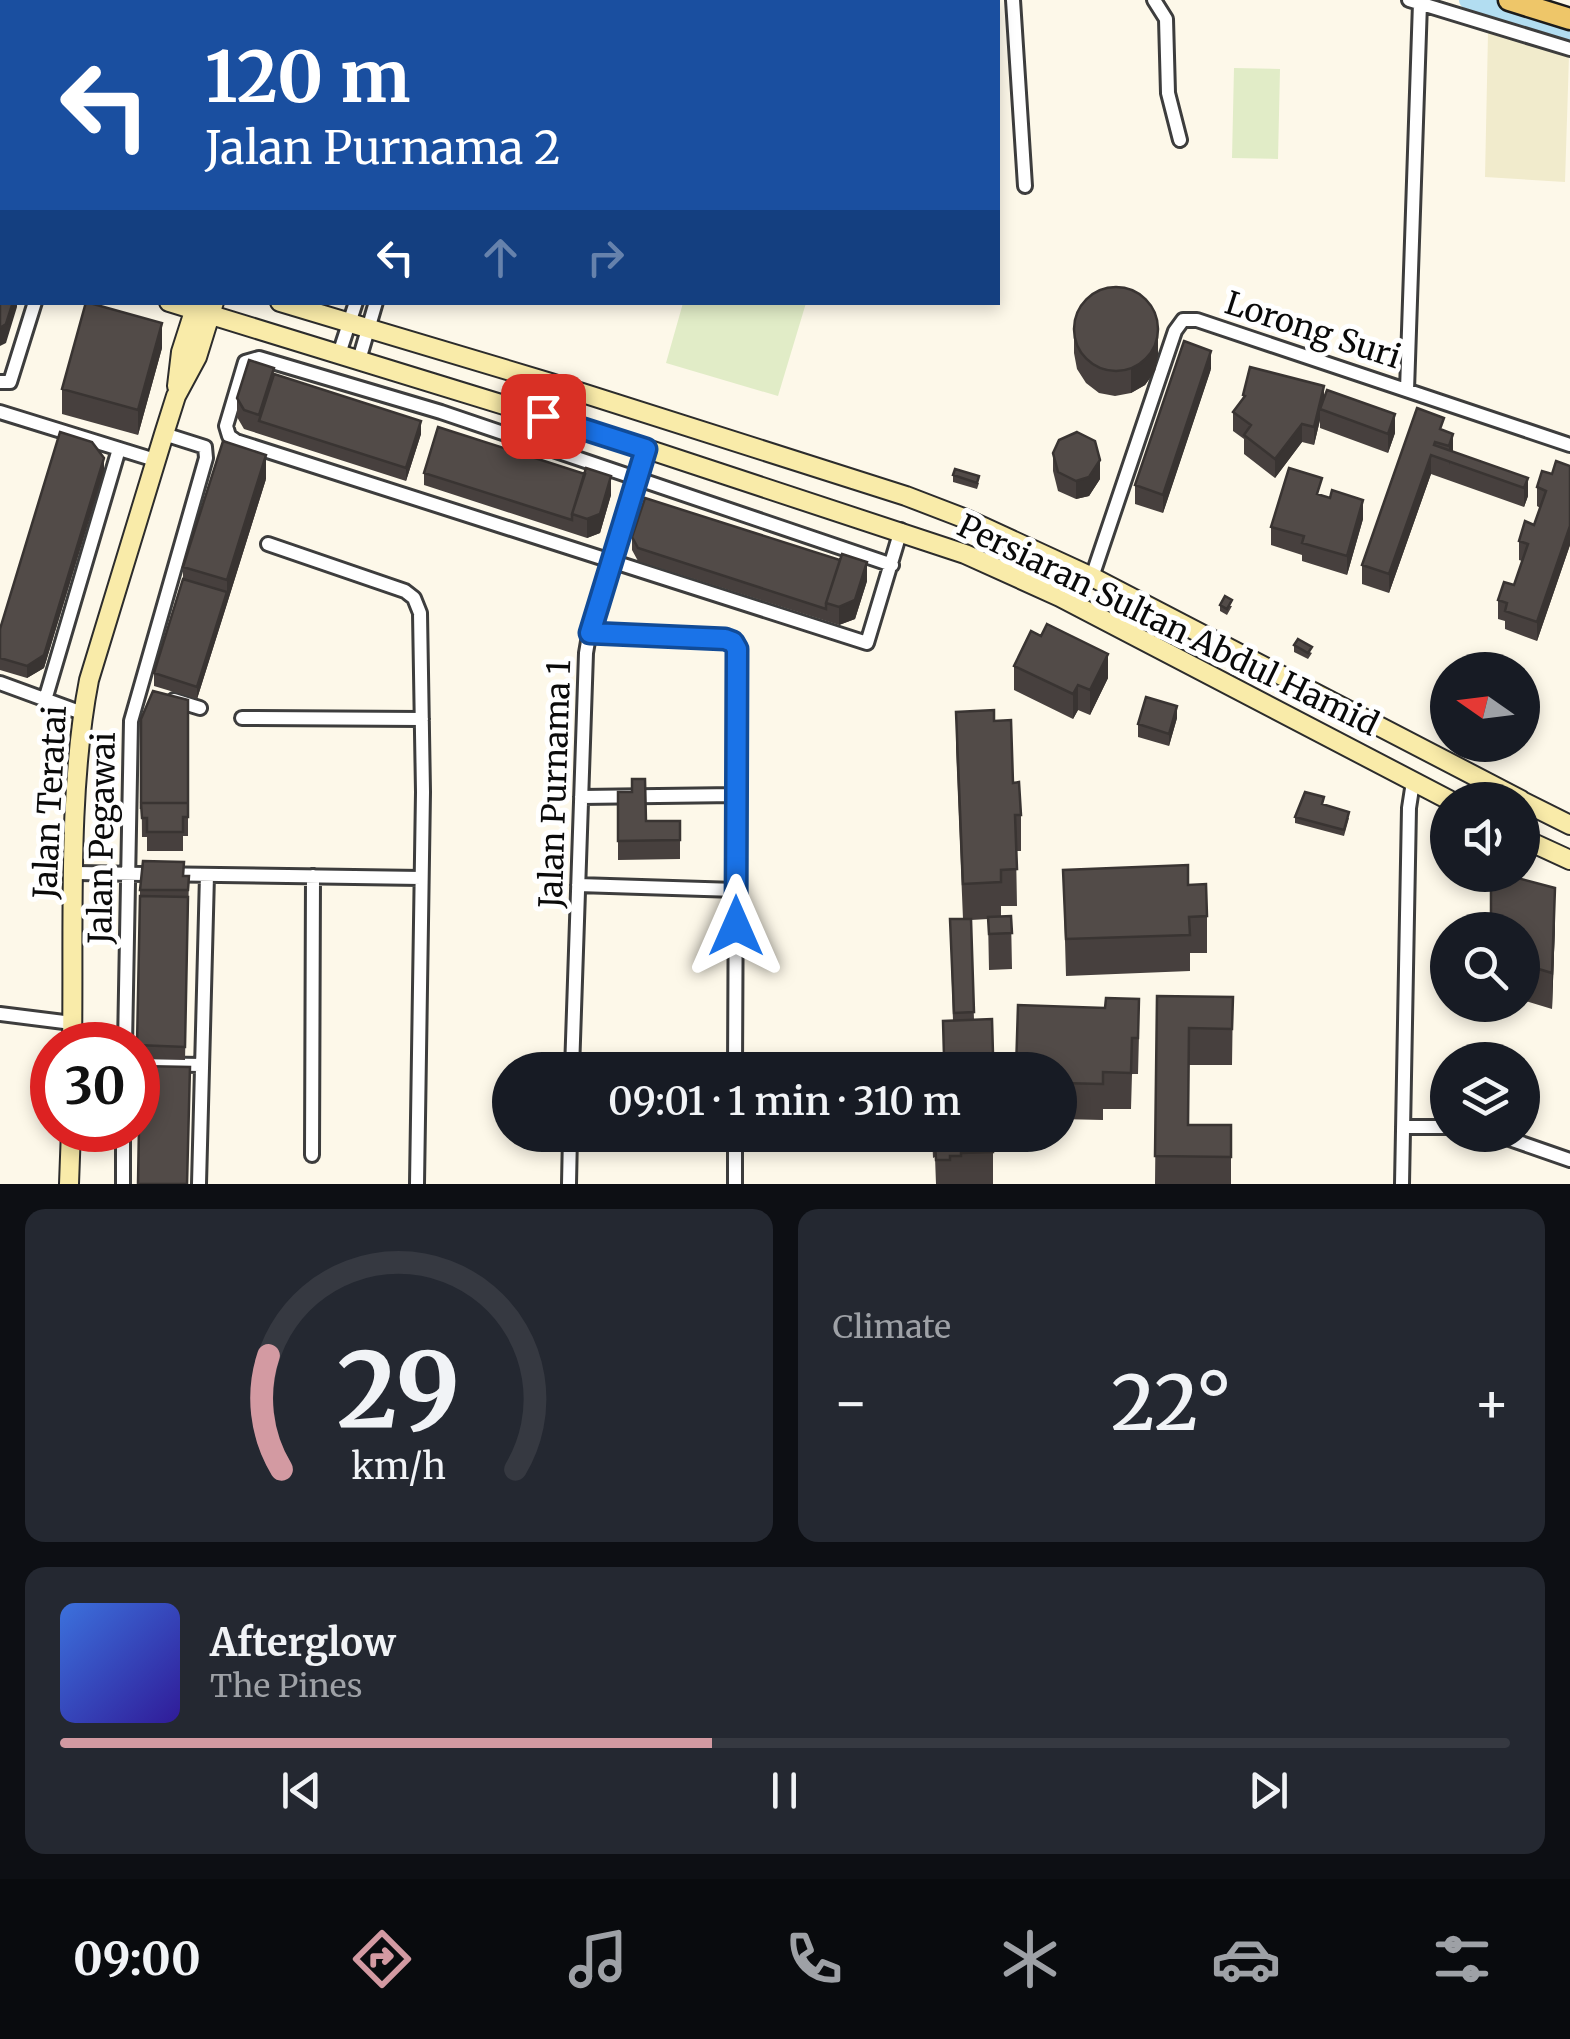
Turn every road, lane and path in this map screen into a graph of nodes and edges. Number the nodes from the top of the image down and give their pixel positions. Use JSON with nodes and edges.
{"nodes":[{"id":1,"x":1013,"y":0,"type":"edge"},
{"id":2,"x":1154,"y":0,"type":"edge"},
{"id":3,"x":1508,"y":0,"type":"edge"},
{"id":4,"x":1415,"y":2,"type":"edge"},
{"id":5,"x":1570,"y":20,"type":"edge"},
{"id":6,"x":1570,"y":49,"type":"edge"},
{"id":7,"x":1180,"y":140,"type":"dead end"},
{"id":8,"x":1025,"y":186,"type":"dead end"},
{"id":9,"x":34,"y":305,"type":"edge"},
{"id":10,"x":290,"y":305,"type":"edge"},
{"id":11,"x":355,"y":305,"type":"edge"},
{"id":12,"x":375,"y":305,"type":"edge"},
{"id":13,"x":204,"y":308,"type":"edge"},
{"id":14,"x":349,"y":323,"type":"junction"},
{"id":15,"x":369,"y":329,"type":"junction"},
{"id":16,"x":339,"y":354,"type":"junction"},
{"id":17,"x":359,"y":360,"type":"junction"},
{"id":18,"x":0,"y":382,"type":"edge"},
{"id":19,"x":1407,"y":390,"type":"junction"},
{"id":20,"x":0,"y":412,"type":"edge"},
{"id":21,"x":164,"y":434,"type":"junction"},
{"id":22,"x":1570,"y":445,"type":"edge"},
{"id":23,"x":119,"y":449,"type":"junction"},
{"id":24,"x":646,"y":449,"type":"junction"},
{"id":25,"x":155,"y":460,"type":"junction"},
{"id":26,"x":636,"y":479,"type":"junction"},
{"id":27,"x":902,"y":530,"type":"junction"},
{"id":28,"x":268,"y":544,"type":"dead end"},
{"id":29,"x":610,"y":563,"type":"junction"},
{"id":30,"x":892,"y":565,"type":"junction"},
{"id":31,"x":1092,"y":577,"type":"junction"},
{"id":32,"x":1130,"y":596,"type":"junction"},
{"id":33,"x":1114,"y":626,"type":"junction"},
{"id":34,"x":590,"y":633,"type":"junction"},
{"id":35,"x":0,"y":683,"type":"edge"},
{"id":36,"x":140,"y":690,"type":"junction"},
{"id":37,"x":46,"y":700,"type":"junction"},
{"id":38,"x":200,"y":708,"type":"dead end"},
{"id":39,"x":82,"y":713,"type":"junction"},
{"id":40,"x":422,"y":713,"type":"junction"},
{"id":41,"x":242,"y":718,"type":"dead end"},
{"id":42,"x":1413,"y":782,"type":"junction"},
{"id":43,"x":1487,"y":782,"type":"edge"},
{"id":44,"x":1430,"y":791,"type":"edge"},
{"id":45,"x":736,"y":795,"type":"junction"},
{"id":46,"x":581,"y":798,"type":"junction"},
{"id":47,"x":1540,"y":809,"type":"edge"},
{"id":48,"x":1570,"y":824,"type":"edge"},
{"id":49,"x":1540,"y":846,"type":"edge"},
{"id":50,"x":1570,"y":860,"type":"edge"},
{"id":51,"x":75,"y":873,"type":"junction"},
{"id":52,"x":129,"y":874,"type":"junction"},
{"id":53,"x":207,"y":875,"type":"junction"},
{"id":54,"x":313,"y":876,"type":"junction"},
{"id":55,"x":420,"y":878,"type":"junction"},
{"id":56,"x":578,"y":885,"type":"junction"},
{"id":57,"x":736,"y":890,"type":"junction"},
{"id":58,"x":0,"y":1014,"type":"edge"},
{"id":59,"x":64,"y":1022,"type":"edge"},
{"id":60,"x":72,"y":1022,"type":"edge"},
{"id":61,"x":125,"y":1022,"type":"edge"},
{"id":62,"x":573,"y":1052,"type":"edge"},
{"id":63,"x":735,"y":1052,"type":"edge"},
{"id":64,"x":160,"y":1064,"type":"edge"},
{"id":65,"x":202,"y":1065,"type":"junction"},
{"id":66,"x":1403,"y":1127,"type":"junction"},
{"id":67,"x":1430,"y":1128,"type":"edge"},
{"id":68,"x":1540,"y":1150,"type":"edge"},
{"id":69,"x":71,"y":1152,"type":"edge"},
{"id":70,"x":124,"y":1152,"type":"edge"},
{"id":71,"x":570,"y":1152,"type":"edge"},
{"id":72,"x":735,"y":1152,"type":"edge"},
{"id":73,"x":312,"y":1155,"type":"dead end"},
{"id":74,"x":1570,"y":1160,"type":"edge"},
{"id":75,"x":70,"y":1184,"type":"edge"},
{"id":76,"x":123,"y":1184,"type":"edge"},
{"id":77,"x":199,"y":1184,"type":"edge"},
{"id":78,"x":417,"y":1184,"type":"edge"},
{"id":79,"x":569,"y":1184,"type":"edge"},
{"id":80,"x":734,"y":1184,"type":"edge"},
{"id":81,"x":1402,"y":1184,"type":"edge"}],
"edges":[{"from":1,"to":8,"type":"street"},
{"from":2,"to":7,"type":"street"},
{"from":3,"to":5,"type":"main road"},
{"from":4,"to":6,"type":"street"},
{"from":4,"to":19,"type":"street"},
{"from":9,"to":18,"type":"street"},
{"from":10,"to":14,"type":"main road","name":"Persiaran Sultan Abdul Hamid"},
{"from":11,"to":14,"type":"street"},
{"from":12,"to":15,"type":"street"},
{"from":13,"to":16,"type":"main road","name":"Persiaran Sultan Abdul Hamid"},
{"from":13,"to":21,"type":"main road","name":"Jalan Teratai"},
{"from":14,"to":15,"type":"main road","name":"Persiaran Sultan Abdul Hamid"},
{"from":14,"to":16,"type":"street"},
{"from":15,"to":17,"type":"street"},
{"from":15,"to":31,"type":"main road","name":"Persiaran Sultan Abdul Hamid"},
{"from":16,"to":17,"type":"main road","name":"Persiaran Sultan Abdul Hamid"},
{"from":17,"to":24,"type":"main road","name":"Persiaran Sultan Abdul Hamid"},
{"from":19,"to":22,"type":"street","name":"Lorong Suri"},
{"from":19,"to":31,"type":"street","name":"Lorong Suri"},
{"from":20,"to":23,"type":"street"},
{"from":21,"to":25,"type":"main road","name":"Jalan Teratai"},
{"from":21,"to":36,"type":"street","name":"Jalan Pegawai"},
{"from":23,"to":25,"type":"street"},
{"from":23,"to":37,"type":"street"},
{"from":24,"to":26,"type":"street","name":"Jalan Purnama 1"},
{"from":24,"to":27,"type":"main road","name":"Persiaran Sultan Abdul Hamid"},
{"from":25,"to":39,"type":"main road","name":"Jalan Teratai"},
{"from":26,"to":29,"type":"street","name":"Jalan Purnama 1"},
{"from":26,"to":29,"type":"street"},
{"from":26,"to":30,"type":"street"},
{"from":27,"to":30,"type":"street"},
{"from":27,"to":33,"type":"main road","name":"Persiaran Sultan Abdul Hamid"},
{"from":28,"to":40,"type":"street"},
{"from":29,"to":30,"type":"street"},
{"from":29,"to":34,"type":"street","name":"Jalan Purnama 1"},
{"from":31,"to":32,"type":"main road","name":"Persiaran Sultan Abdul Hamid"},
{"from":32,"to":33,"type":"main road"},
{"from":32,"to":43,"type":"main road","name":"Persiaran Sultan Abdul Hamid"},
{"from":33,"to":42,"type":"main road","name":"Persiaran Sultan Abdul Hamid"},
{"from":34,"to":45,"type":"street"},
{"from":34,"to":46,"type":"street","name":"Jalan Purnama 1"},
{"from":35,"to":37,"type":"street"},
{"from":36,"to":38,"type":"street"},
{"from":36,"to":52,"type":"street","name":"Jalan Pegawai"},
{"from":37,"to":39,"type":"street"},
{"from":39,"to":51,"type":"main road","name":"Jalan Teratai"},
{"from":40,"to":41,"type":"street"},
{"from":40,"to":55,"type":"street"},
{"from":42,"to":44,"type":"main road","name":"Persiaran Sultan Abdul Hamid"},
{"from":42,"to":66,"type":"street"},
{"from":45,"to":46,"type":"street"},
{"from":45,"to":57,"type":"street"},
{"from":46,"to":56,"type":"street","name":"Jalan Purnama 1"},
{"from":47,"to":48,"type":"main road","name":"Persiaran Sultan Abdul Hamid"},
{"from":49,"to":50,"type":"main road"},
{"from":51,"to":52,"type":"street"},
{"from":51,"to":60,"type":"main road","name":"Jalan Teratai"},
{"from":52,"to":53,"type":"street"},
{"from":52,"to":61,"type":"street","name":"Jalan Pegawai"},
{"from":53,"to":54,"type":"street"},
{"from":53,"to":65,"type":"street"},
{"from":54,"to":55,"type":"street"},
{"from":54,"to":73,"type":"street"},
{"from":55,"to":78,"type":"street"},
{"from":56,"to":57,"type":"street"},
{"from":56,"to":62,"type":"street","name":"Jalan Purnama 1"},
{"from":57,"to":63,"type":"street"},
{"from":58,"to":59,"type":"street"},
{"from":64,"to":65,"type":"street"},
{"from":65,"to":77,"type":"street"},
{"from":66,"to":67,"type":"street"},
{"from":66,"to":81,"type":"street"},
{"from":68,"to":74,"type":"street"},
{"from":69,"to":75,"type":"main road"},
{"from":70,"to":76,"type":"street"},
{"from":71,"to":79,"type":"street"},
{"from":72,"to":80,"type":"street"}]}
